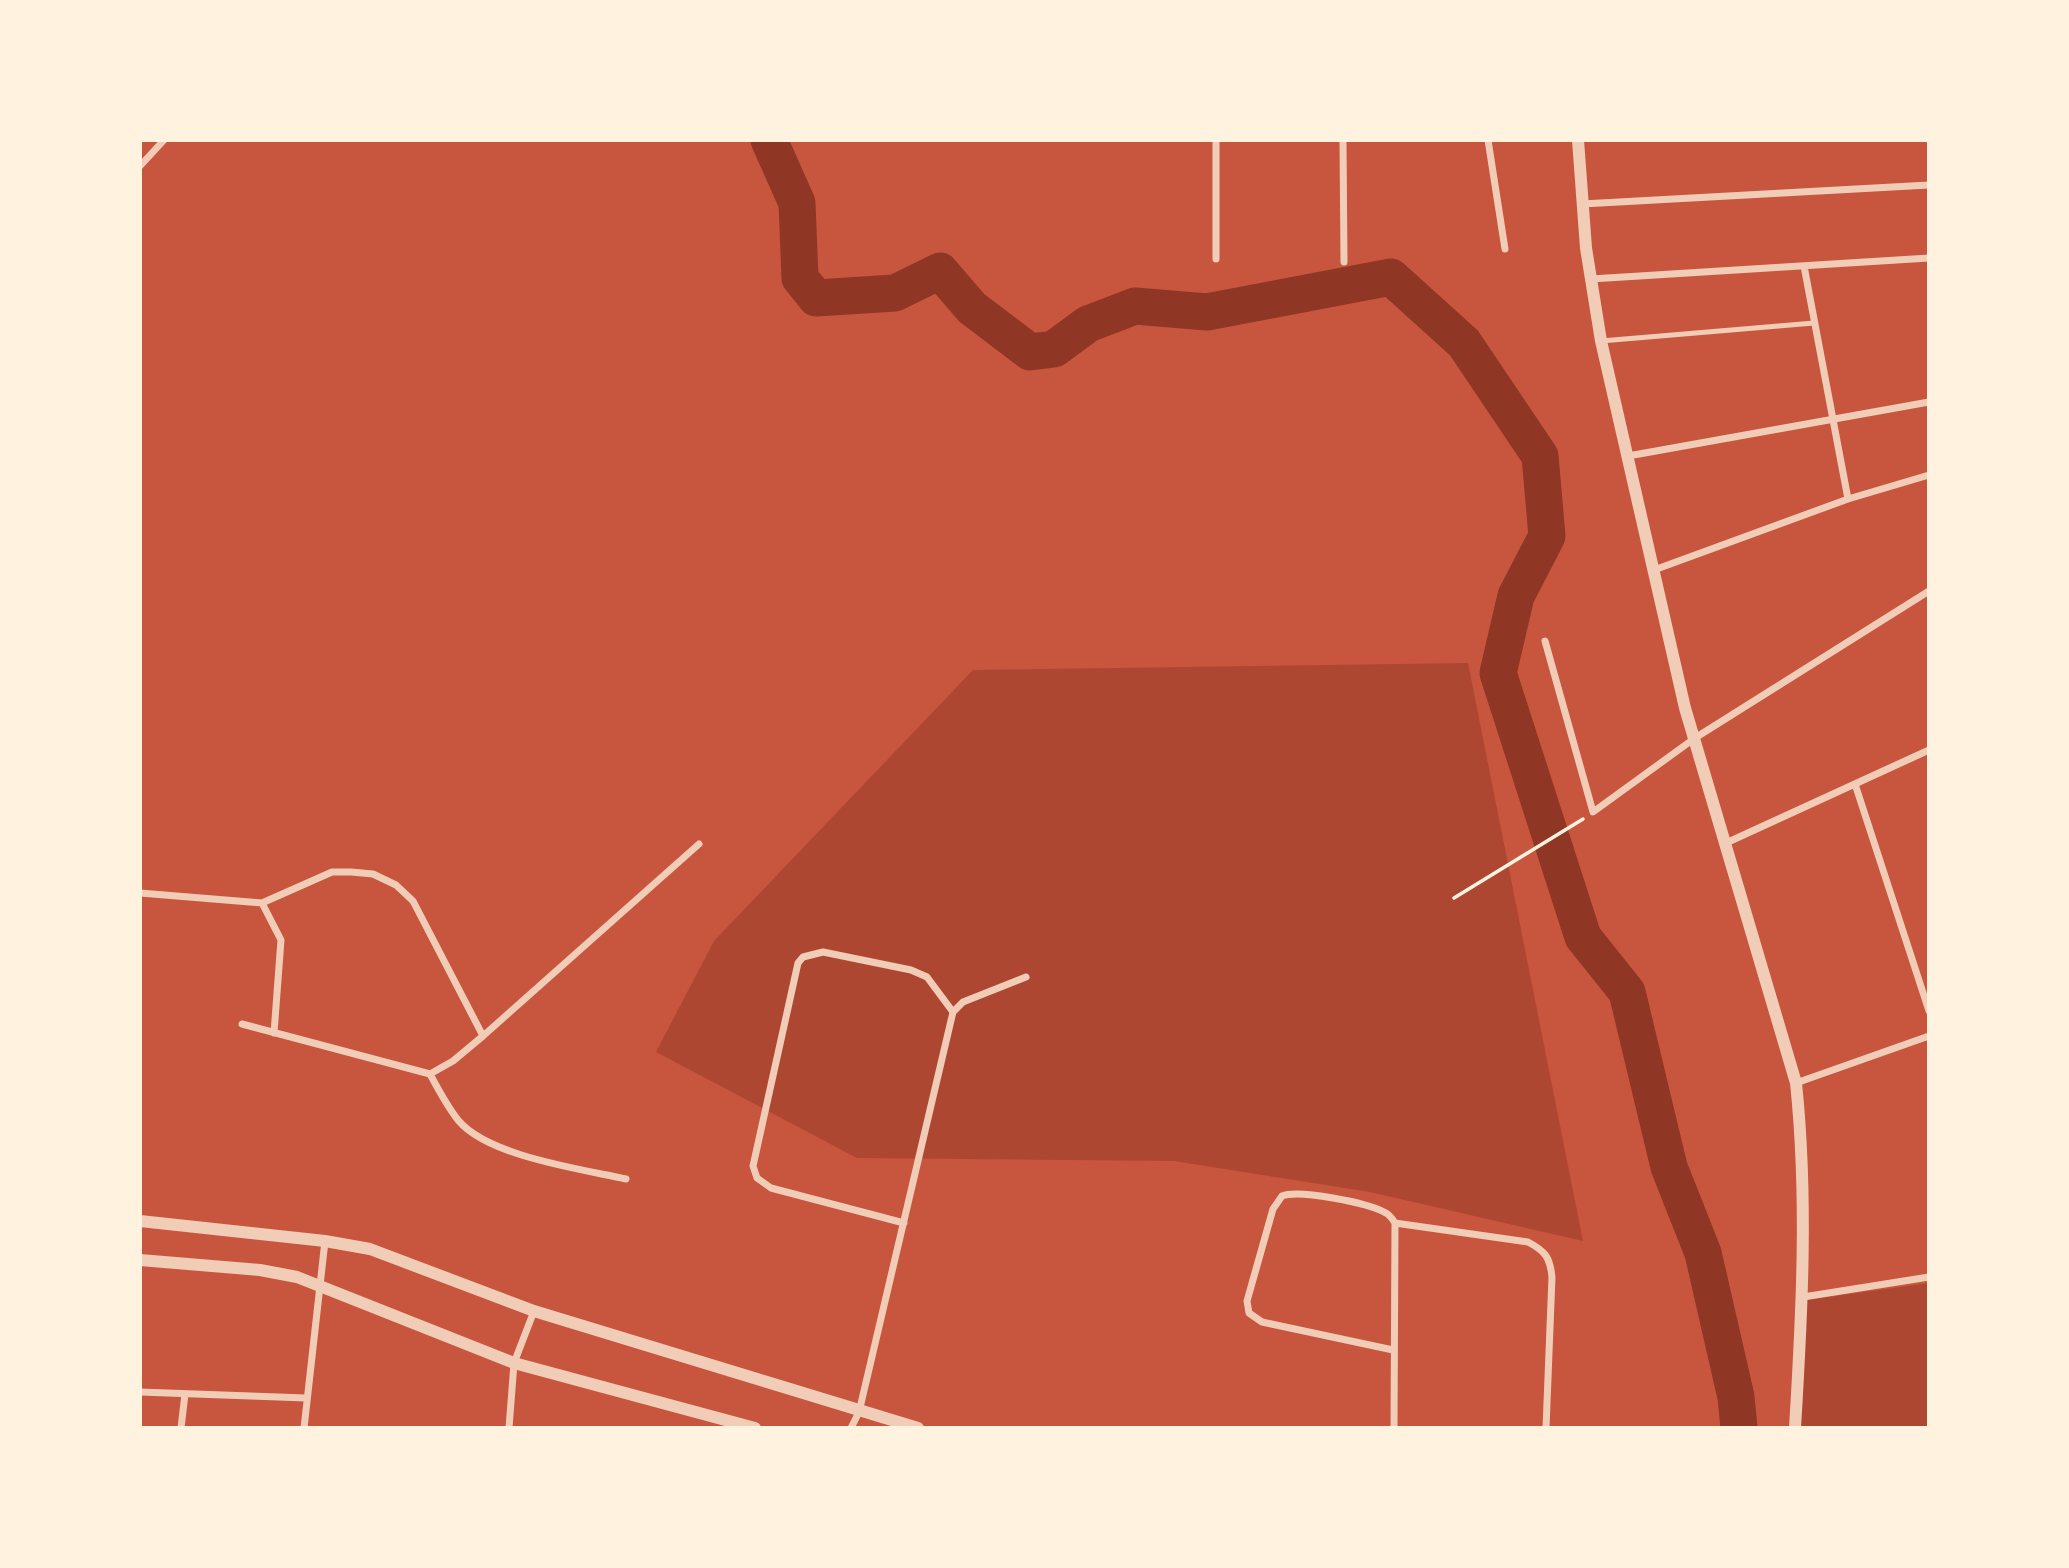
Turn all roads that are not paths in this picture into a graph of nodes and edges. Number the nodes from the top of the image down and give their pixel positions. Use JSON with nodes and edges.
{"nodes":[{"id":1,"x":164,"y":140,"type":"edge"},
{"id":2,"x":1216,"y":140,"type":"edge"},
{"id":3,"x":1343,"y":140,"type":"edge"},
{"id":4,"x":1488,"y":140,"type":"edge"},
{"id":5,"x":1578,"y":140,"type":"edge"},
{"id":6,"x":140,"y":166,"type":"edge"},
{"id":7,"x":1929,"y":185,"type":"edge"},
{"id":8,"x":1582,"y":204,"type":"junction"},
{"id":9,"x":1505,"y":249,"type":"dead end"},
{"id":10,"x":1929,"y":258,"type":"edge"},
{"id":11,"x":1216,"y":259,"type":"dead end"},
{"id":12,"x":1344,"y":262,"type":"dead end"},
{"id":13,"x":1804,"y":266,"type":"junction"},
{"id":14,"x":1591,"y":279,"type":"junction"},
{"id":15,"x":1814,"y":323,"type":"junction"},
{"id":16,"x":1601,"y":341,"type":"junction"},
{"id":17,"x":1929,"y":402,"type":"edge"},
{"id":18,"x":1832,"y":419,"type":"junction"},
{"id":19,"x":1628,"y":456,"type":"junction"},
{"id":20,"x":1929,"y":475,"type":"edge"},
{"id":21,"x":1848,"y":499,"type":"junction"},
{"id":22,"x":1654,"y":570,"type":"junction"},
{"id":23,"x":1929,"y":591,"type":"edge"},
{"id":24,"x":1545,"y":641,"type":"dead end"},
{"id":25,"x":1695,"y":738,"type":"junction"},
{"id":26,"x":1929,"y":750,"type":"edge"},
{"id":27,"x":1855,"y":784,"type":"junction"},
{"id":28,"x":1726,"y":843,"type":"junction"},
{"id":29,"x":699,"y":844,"type":"dead end"},
{"id":30,"x":140,"y":893,"type":"edge"},
{"id":31,"x":262,"y":903,"type":"junction"},
{"id":32,"x":1026,"y":977,"type":"dead end"},
{"id":33,"x":1929,"y":1010,"type":"edge"},
{"id":34,"x":953,"y":1012,"type":"junction"},
{"id":35,"x":242,"y":1024,"type":"dead end"},
{"id":36,"x":274,"y":1033,"type":"junction"},
{"id":37,"x":483,"y":1036,"type":"junction"},
{"id":38,"x":1929,"y":1036,"type":"edge"},
{"id":39,"x":430,"y":1074,"type":"junction"},
{"id":40,"x":1796,"y":1083,"type":"junction"},
{"id":41,"x":625,"y":1179,"type":"dead end"},
{"id":42,"x":140,"y":1220,"type":"edge"},
{"id":43,"x":904,"y":1223,"type":"junction"},
{"id":44,"x":1395,"y":1223,"type":"junction"},
{"id":45,"x":325,"y":1241,"type":"junction"},
{"id":46,"x":140,"y":1260,"type":"edge"},
{"id":47,"x":1929,"y":1277,"type":"edge"},
{"id":48,"x":320,"y":1286,"type":"junction"},
{"id":49,"x":1802,"y":1297,"type":"junction"},
{"id":50,"x":534,"y":1311,"type":"junction"},
{"id":51,"x":1393,"y":1350,"type":"junction"},
{"id":52,"x":514,"y":1363,"type":"junction"},
{"id":53,"x":140,"y":1392,"type":"edge"},
{"id":54,"x":185,"y":1394,"type":"junction"},
{"id":55,"x":306,"y":1398,"type":"junction"},
{"id":56,"x":859,"y":1412,"type":"junction"},
{"id":57,"x":181,"y":1428,"type":"edge"},
{"id":58,"x":304,"y":1428,"type":"edge"},
{"id":59,"x":509,"y":1428,"type":"edge"},
{"id":60,"x":755,"y":1428,"type":"edge"},
{"id":61,"x":851,"y":1428,"type":"edge"},
{"id":62,"x":918,"y":1428,"type":"edge"},
{"id":63,"x":1394,"y":1428,"type":"edge"},
{"id":64,"x":1546,"y":1428,"type":"edge"},
{"id":65,"x":1795,"y":1428,"type":"edge"}],
"edges":[{"from":1,"to":6,"type":"street"},
{"from":2,"to":11,"type":"street"},
{"from":3,"to":12,"type":"street"},
{"from":4,"to":9,"type":"street"},
{"from":5,"to":8,"type":"street"},
{"from":7,"to":8,"type":"street"},
{"from":8,"to":14,"type":"street"},
{"from":10,"to":13,"type":"street"},
{"from":13,"to":14,"type":"street"},
{"from":13,"to":15,"type":"street"},
{"from":14,"to":16,"type":"street"},
{"from":15,"to":16,"type":"lane"},
{"from":15,"to":18,"type":"street"},
{"from":16,"to":19,"type":"street"},
{"from":17,"to":18,"type":"street"},
{"from":18,"to":19,"type":"street"},
{"from":18,"to":21,"type":"street"},
{"from":19,"to":22,"type":"street"},
{"from":20,"to":21,"type":"street"},
{"from":21,"to":22,"type":"street"},
{"from":22,"to":25,"type":"street"},
{"from":23,"to":25,"type":"street"},
{"from":24,"to":25,"type":"street"},
{"from":25,"to":28,"type":"street"},
{"from":26,"to":27,"type":"street"},
{"from":27,"to":28,"type":"street"},
{"from":27,"to":33,"type":"street"},
{"from":28,"to":40,"type":"street"},
{"from":29,"to":37,"type":"street"},
{"from":30,"to":31,"type":"street"},
{"from":31,"to":36,"type":"street"},
{"from":31,"to":37,"type":"street"},
{"from":32,"to":34,"type":"street"},
{"from":34,"to":43,"type":"street"},
{"from":34,"to":43,"type":"street"},
{"from":35,"to":36,"type":"street"},
{"from":36,"to":39,"type":"street"},
{"from":37,"to":39,"type":"street"},
{"from":38,"to":40,"type":"street"},
{"from":39,"to":41,"type":"street"},
{"from":40,"to":49,"type":"street"},
{"from":42,"to":45,"type":"street"},
{"from":43,"to":56,"type":"street"},
{"from":44,"to":51,"type":"street"},
{"from":44,"to":51,"type":"street"},
{"from":44,"to":64,"type":"street"},
{"from":45,"to":48,"type":"street"},
{"from":45,"to":50,"type":"street"},
{"from":46,"to":48,"type":"street"},
{"from":47,"to":49,"type":"street"},
{"from":48,"to":52,"type":"street"},
{"from":48,"to":55,"type":"street"},
{"from":49,"to":65,"type":"street"},
{"from":50,"to":52,"type":"street"},
{"from":50,"to":56,"type":"street"},
{"from":51,"to":63,"type":"street"},
{"from":52,"to":59,"type":"street"},
{"from":52,"to":60,"type":"street"},
{"from":53,"to":54,"type":"street"},
{"from":54,"to":55,"type":"street"},
{"from":54,"to":57,"type":"street"},
{"from":55,"to":58,"type":"street"},
{"from":56,"to":61,"type":"street"},
{"from":56,"to":62,"type":"street"}]}
